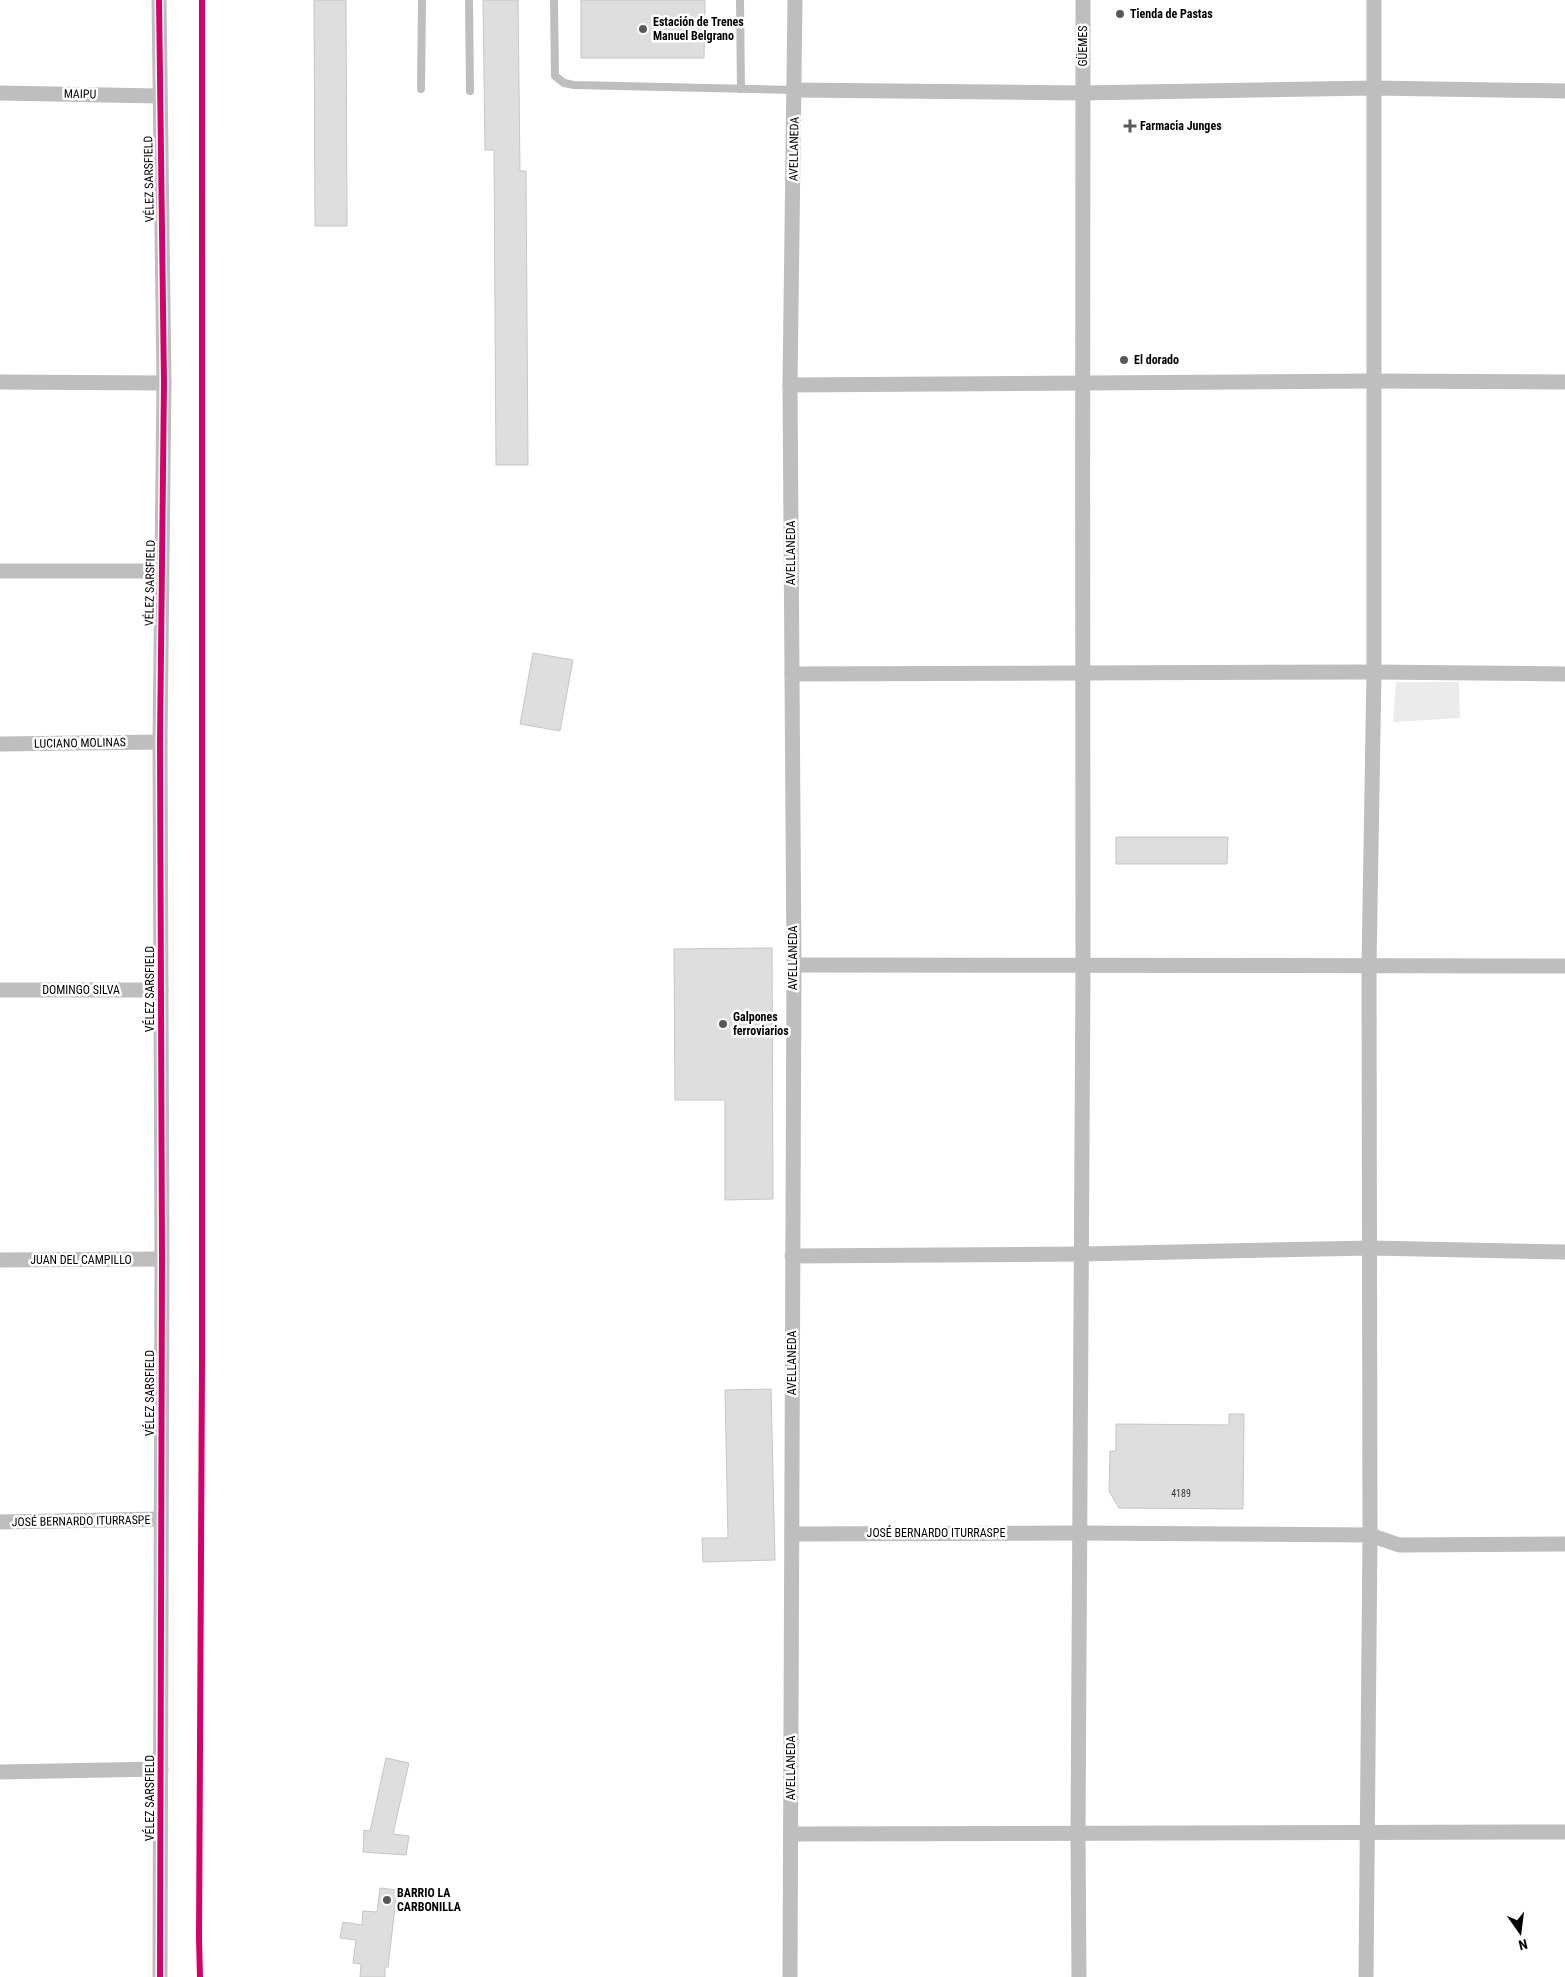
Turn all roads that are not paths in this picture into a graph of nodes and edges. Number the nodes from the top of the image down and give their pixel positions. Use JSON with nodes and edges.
{"nodes":[{"id":1,"x":159,"y":0,"type":"edge"},
{"id":2,"x":422,"y":0,"type":"edge"},
{"id":3,"x":469,"y":0,"type":"edge"},
{"id":4,"x":554,"y":0,"type":"edge"},
{"id":5,"x":740,"y":0,"type":"edge"},
{"id":6,"x":795,"y":0,"type":"edge"},
{"id":7,"x":1083,"y":0,"type":"edge"},
{"id":8,"x":1374,"y":0,"type":"edge"},
{"id":9,"x":1374,"y":88,"type":"junction"},
{"id":10,"x":421,"y":89,"type":"dead end"},
{"id":11,"x":741,"y":90,"type":"junction"},
{"id":12,"x":795,"y":90,"type":"junction"},
{"id":13,"x":470,"y":91,"type":"dead end"},
{"id":14,"x":1565,"y":91,"type":"edge"},
{"id":15,"x":0,"y":93,"type":"edge"},
{"id":16,"x":1082,"y":93,"type":"junction"},
{"id":17,"x":159,"y":96,"type":"junction"},
{"id":18,"x":1373,"y":381,"type":"junction"},
{"id":19,"x":0,"y":382,"type":"edge"},
{"id":20,"x":1565,"y":382,"type":"edge"},
{"id":21,"x":164,"y":383,"type":"junction"},
{"id":22,"x":1084,"y":383,"type":"junction"},
{"id":23,"x":790,"y":385,"type":"junction"},
{"id":24,"x":0,"y":571,"type":"edge"},
{"id":25,"x":161,"y":571,"type":"junction"},
{"id":26,"x":1374,"y":672,"type":"junction"},
{"id":27,"x":792,"y":674,"type":"junction"},
{"id":28,"x":1082,"y":674,"type":"junction"},
{"id":29,"x":1565,"y":674,"type":"edge"},
{"id":30,"x":160,"y":742,"type":"junction"},
{"id":31,"x":0,"y":744,"type":"edge"},
{"id":32,"x":794,"y":965,"type":"junction"},
{"id":33,"x":1083,"y":965,"type":"junction"},
{"id":34,"x":1369,"y":966,"type":"junction"},
{"id":35,"x":1565,"y":966,"type":"edge"},
{"id":36,"x":0,"y":990,"type":"edge"},
{"id":37,"x":161,"y":990,"type":"junction"},
{"id":38,"x":1370,"y":1248,"type":"junction"},
{"id":39,"x":1565,"y":1252,"type":"edge"},
{"id":40,"x":1082,"y":1254,"type":"junction"},
{"id":41,"x":792,"y":1256,"type":"junction"},
{"id":42,"x":162,"y":1259,"type":"junction"},
{"id":43,"x":0,"y":1260,"type":"edge"},
{"id":44,"x":161,"y":1519,"type":"junction"},
{"id":45,"x":0,"y":1522,"type":"edge"},
{"id":46,"x":1080,"y":1533,"type":"junction"},
{"id":47,"x":792,"y":1534,"type":"junction"},
{"id":48,"x":1370,"y":1535,"type":"junction"},
{"id":49,"x":1565,"y":1544,"type":"edge"},
{"id":50,"x":161,"y":1769,"type":"junction"},
{"id":51,"x":0,"y":1772,"type":"edge"},
{"id":52,"x":1565,"y":1832,"type":"edge"},
{"id":53,"x":1369,"y":1833,"type":"junction"},
{"id":54,"x":790,"y":1834,"type":"junction"},
{"id":55,"x":1078,"y":1834,"type":"junction"},
{"id":56,"x":160,"y":1977,"type":"edge"},
{"id":57,"x":790,"y":1977,"type":"edge"},
{"id":58,"x":1079,"y":1977,"type":"edge"},
{"id":59,"x":1366,"y":1977,"type":"edge"}],
"edges":[{"from":1,"to":17,"type":"street","name":"VÉLEZ SARSFIELD"},
{"from":2,"to":10,"type":"lane"},
{"from":3,"to":13,"type":"lane"},
{"from":4,"to":11,"type":"lane"},
{"from":5,"to":11,"type":"lane"},
{"from":6,"to":12,"type":"street","name":"AVELLANEDA"},
{"from":7,"to":16,"type":"street","name":"GÜEMES"},
{"from":8,"to":9,"type":"street"},
{"from":9,"to":14,"type":"street"},
{"from":9,"to":16,"type":"street"},
{"from":9,"to":18,"type":"street"},
{"from":11,"to":12,"type":"lane"},
{"from":12,"to":16,"type":"street"},
{"from":12,"to":23,"type":"street","name":"AVELLANEDA"},
{"from":15,"to":17,"type":"street","name":"MAIPU"},
{"from":16,"to":22,"type":"street","name":"GÜEMES"},
{"from":17,"to":21,"type":"street","name":"VÉLEZ SARSFIELD"},
{"from":18,"to":20,"type":"street"},
{"from":18,"to":22,"type":"street"},
{"from":18,"to":26,"type":"street"},
{"from":19,"to":21,"type":"street"},
{"from":21,"to":25,"type":"street","name":"VÉLEZ SARSFIELD"},
{"from":22,"to":23,"type":"street"},
{"from":22,"to":28,"type":"street","name":"GÜEMES"},
{"from":23,"to":27,"type":"street","name":"AVELLANEDA"},
{"from":24,"to":25,"type":"street"},
{"from":25,"to":30,"type":"street","name":"VÉLEZ SARSFIELD"},
{"from":26,"to":28,"type":"street"},
{"from":26,"to":29,"type":"street"},
{"from":26,"to":34,"type":"street"},
{"from":27,"to":28,"type":"street"},
{"from":27,"to":32,"type":"street","name":"AVELLANEDA"},
{"from":28,"to":33,"type":"street","name":"GÜEMES"},
{"from":30,"to":31,"type":"street","name":"LUCIANO MOLINAS"},
{"from":30,"to":37,"type":"street","name":"VÉLEZ SARSFIELD"},
{"from":32,"to":33,"type":"street"},
{"from":32,"to":41,"type":"street","name":"AVELLANEDA"},
{"from":33,"to":34,"type":"street"},
{"from":33,"to":40,"type":"street","name":"GÜEMES"},
{"from":34,"to":35,"type":"street"},
{"from":34,"to":38,"type":"street"},
{"from":36,"to":37,"type":"street","name":"DOMINGO SILVA"},
{"from":37,"to":42,"type":"street","name":"VÉLEZ SARSFIELD"},
{"from":38,"to":39,"type":"street"},
{"from":38,"to":40,"type":"street"},
{"from":38,"to":48,"type":"street"},
{"from":40,"to":41,"type":"street"},
{"from":40,"to":46,"type":"street","name":"GÜEMES"},
{"from":41,"to":47,"type":"street","name":"AVELLANEDA"},
{"from":42,"to":43,"type":"street","name":"JUAN DEL CAMPILLO"},
{"from":42,"to":44,"type":"street","name":"VÉLEZ SARSFIELD"},
{"from":44,"to":45,"type":"street","name":"JOSÉ BERNARDO ITURRASPE"},
{"from":44,"to":50,"type":"street","name":"VÉLEZ SARSFIELD"},
{"from":46,"to":47,"type":"street","name":"JOSÉ BERNARDO ITURRASPE"},
{"from":46,"to":48,"type":"street","name":"JOSÉ BERNARDO ITURRASPE"},
{"from":46,"to":55,"type":"street","name":"GÜEMES"},
{"from":47,"to":54,"type":"street","name":"AVELLANEDA"},
{"from":48,"to":49,"type":"street","name":"JOSÉ BERNARDO ITURRASPE"},
{"from":48,"to":53,"type":"street"},
{"from":50,"to":51,"type":"street"},
{"from":50,"to":56,"type":"street","name":"VÉLEZ SARSFIELD"},
{"from":52,"to":53,"type":"street"},
{"from":53,"to":55,"type":"street"},
{"from":53,"to":59,"type":"street"},
{"from":54,"to":55,"type":"street"},
{"from":54,"to":57,"type":"street","name":"AVELLANEDA"},
{"from":55,"to":58,"type":"street","name":"GÜEMES"}]}
